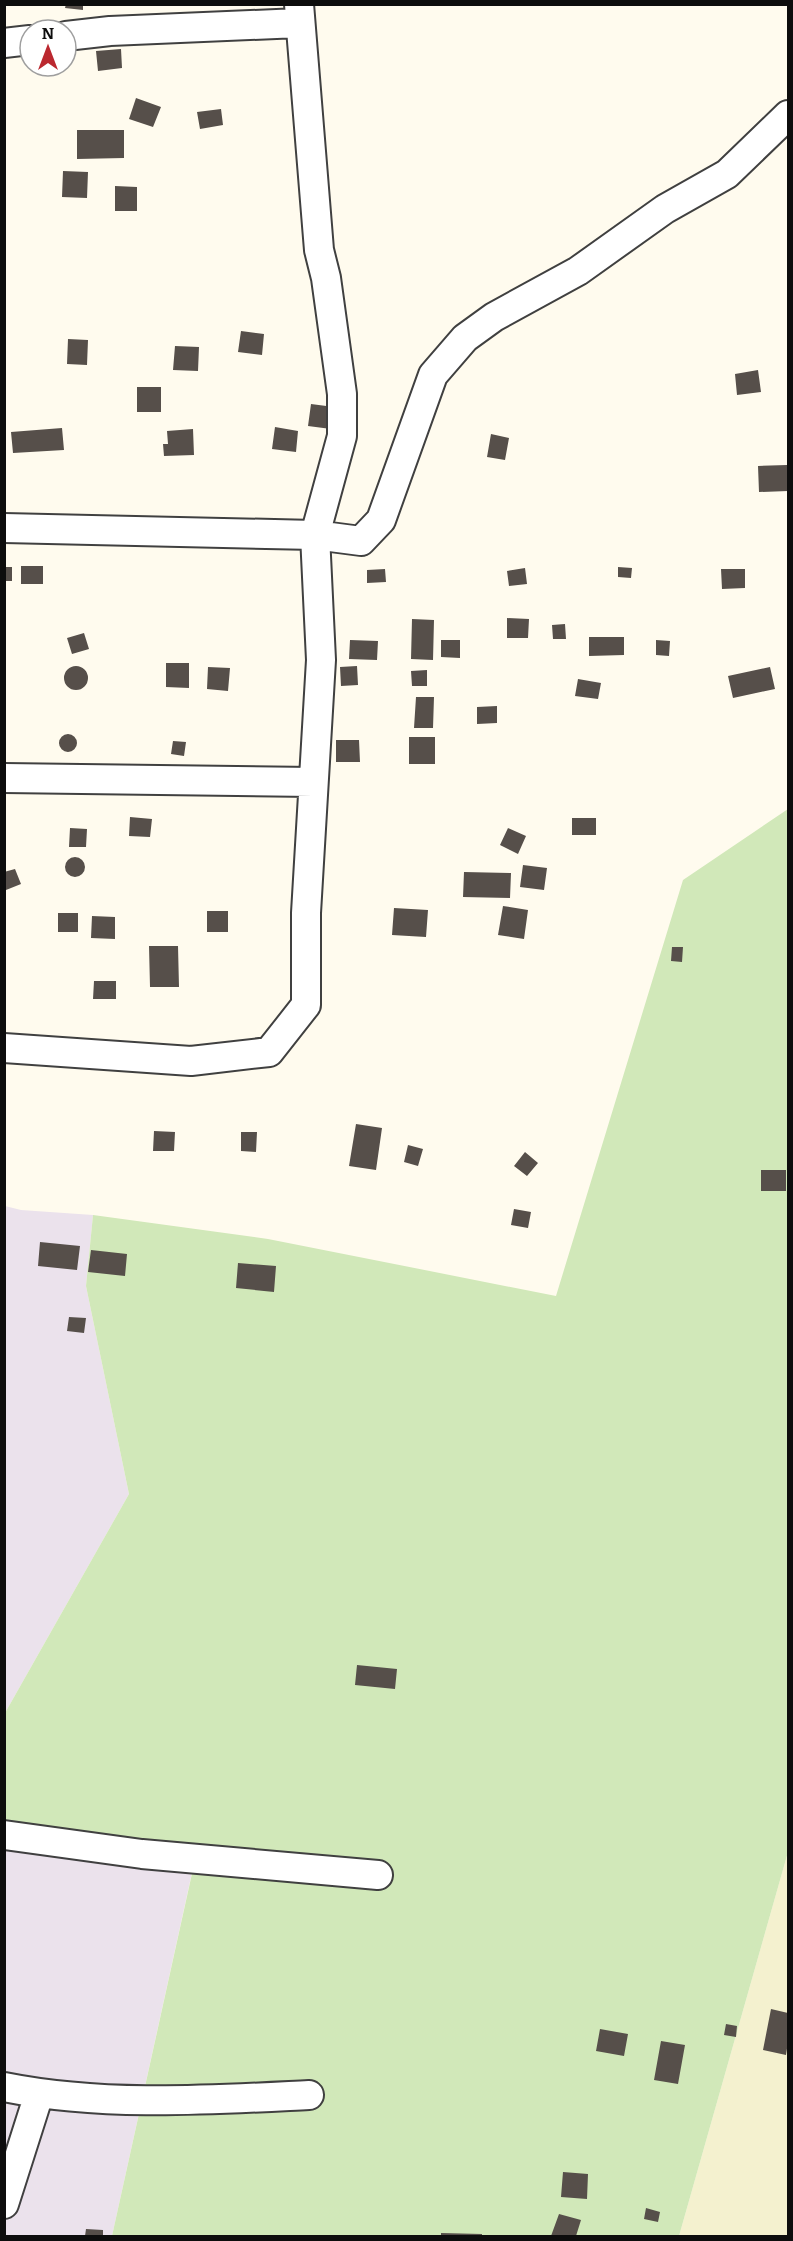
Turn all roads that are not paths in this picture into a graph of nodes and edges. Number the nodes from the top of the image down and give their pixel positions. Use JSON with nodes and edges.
{"nodes":[{"id":1,"x":299,"y":14,"type":"edge"},
{"id":2,"x":78,"y":35,"type":"edge"},
{"id":3,"x":789,"y":115,"type":"edge"},
{"id":4,"x":4,"y":528,"type":"edge"},
{"id":5,"x":315,"y":535,"type":"junction"},
{"id":6,"x":4,"y":778,"type":"edge"},
{"id":7,"x":313,"y":782,"type":"junction"},
{"id":8,"x":4,"y":1048,"type":"edge"},
{"id":9,"x":4,"y":1835,"type":"edge"},
{"id":10,"x":378,"y":1875,"type":"dead end"},
{"id":11,"x":4,"y":2087,"type":"edge"},
{"id":12,"x":39,"y":2094,"type":"junction"},
{"id":13,"x":309,"y":2095,"type":"dead end"},
{"id":14,"x":4,"y":2204,"type":"edge"}],
"edges":[{"from":1,"to":2,"type":"street"},
{"from":1,"to":5,"type":"street"},
{"from":3,"to":5,"type":"street"},
{"from":4,"to":5,"type":"street"},
{"from":5,"to":7,"type":"street"},
{"from":6,"to":7,"type":"street"},
{"from":7,"to":8,"type":"street"},
{"from":9,"to":10,"type":"street"},
{"from":11,"to":12,"type":"street"},
{"from":12,"to":13,"type":"street"},
{"from":12,"to":14,"type":"street"}]}
